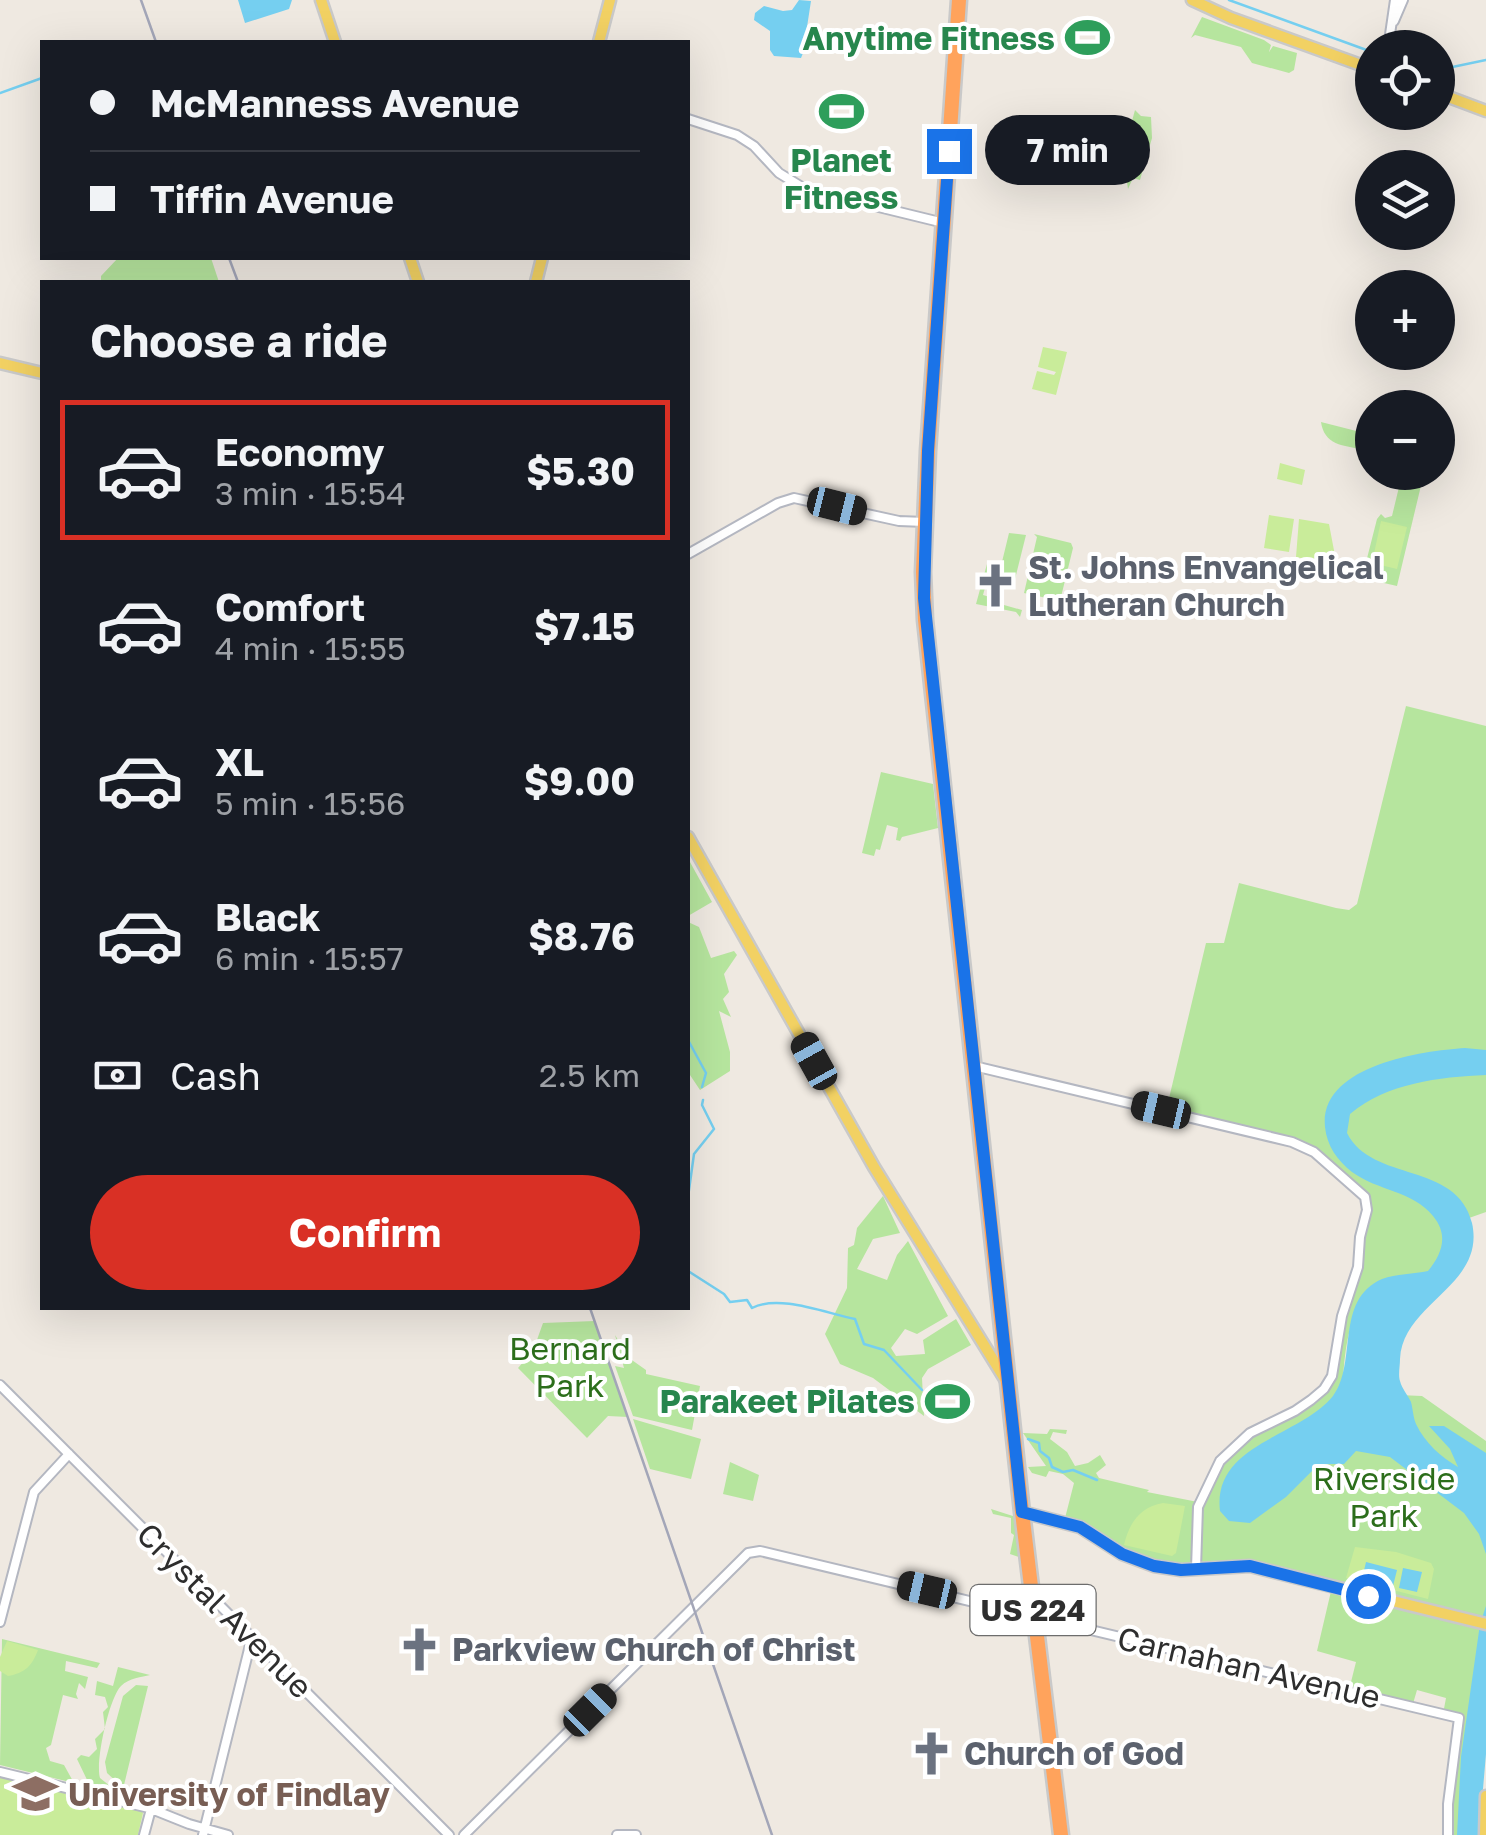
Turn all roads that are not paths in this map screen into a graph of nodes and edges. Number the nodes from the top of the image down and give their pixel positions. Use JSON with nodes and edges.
{"nodes":[{"id":1,"x":321,"y":0,"type":"edge"},
{"id":2,"x":610,"y":0,"type":"edge"},
{"id":3,"x":960,"y":0,"type":"edge"},
{"id":4,"x":1192,"y":0,"type":"edge"},
{"id":5,"x":1396,"y":0,"type":"edge"},
{"id":6,"x":1403,"y":0,"type":"edge"},
{"id":7,"x":1394,"y":20,"type":"junction"},
{"id":8,"x":1392,"y":30,"type":"edge"},
{"id":9,"x":335,"y":40,"type":"edge"},
{"id":10,"x":600,"y":40,"type":"edge"},
{"id":11,"x":1355,"y":63,"type":"edge"},
{"id":12,"x":1455,"y":99,"type":"edge"},
{"id":13,"x":1486,"y":110,"type":"edge"},
{"id":14,"x":690,"y":120,"type":"edge"},
{"id":15,"x":944,"y":223,"type":"junction"},
{"id":16,"x":0,"y":363,"type":"edge"},
{"id":17,"x":40,"y":373,"type":"edge"},
{"id":18,"x":925,"y":522,"type":"junction"},
{"id":19,"x":690,"y":553,"type":"edge"},
{"id":20,"x":690,"y":841,"type":"edge"},
{"id":21,"x":974,"y":1066,"type":"junction"},
{"id":22,"x":1008,"y":1384,"type":"junction"},
{"id":23,"x":0,"y":1385,"type":"edge"},
{"id":24,"x":69,"y":1454,"type":"junction"},
{"id":25,"x":1022,"y":1512,"type":"junction"},
{"id":26,"x":1196,"y":1569,"type":"junction"},
{"id":27,"x":1034,"y":1616,"type":"junction"},
{"id":28,"x":0,"y":1622,"type":"edge"},
{"id":29,"x":1486,"y":1624,"type":"edge"},
{"id":30,"x":252,"y":1638,"type":"junction"},
{"id":31,"x":0,"y":1772,"type":"edge"},
{"id":32,"x":1486,"y":1796,"type":"edge"},
{"id":33,"x":151,"y":1808,"type":"junction"},
{"id":34,"x":204,"y":1832,"type":"edge"},
{"id":35,"x":144,"y":1835,"type":"edge"},
{"id":36,"x":228,"y":1835,"type":"edge"},
{"id":37,"x":449,"y":1835,"type":"edge"},
{"id":38,"x":464,"y":1835,"type":"edge"},
{"id":39,"x":616,"y":1835,"type":"edge"},
{"id":40,"x":636,"y":1835,"type":"edge"},
{"id":41,"x":1061,"y":1835,"type":"edge"},
{"id":42,"x":1448,"y":1835,"type":"edge"},
{"id":43,"x":1485,"y":1835,"type":"edge"}],
"edges":[{"from":1,"to":9,"type":"main road"},
{"from":2,"to":10,"type":"main road"},
{"from":3,"to":15,"type":"highway","number":"US 224"},
{"from":4,"to":11,"type":"main road"},
{"from":5,"to":7,"type":"street"},
{"from":6,"to":7,"type":"street"},
{"from":7,"to":8,"type":"street"},
{"from":12,"to":13,"type":"main road"},
{"from":14,"to":15,"type":"street"},
{"from":15,"to":18,"type":"highway","number":"US 224"},
{"from":16,"to":17,"type":"main road"},
{"from":18,"to":19,"type":"street"},
{"from":18,"to":21,"type":"highway","number":"US 224"},
{"from":20,"to":22,"type":"main road"},
{"from":21,"to":22,"type":"highway","number":"US 224"},
{"from":21,"to":26,"type":"street"},
{"from":22,"to":25,"type":"highway","number":"US 224"},
{"from":23,"to":24,"type":"street","name":"Crystal Avenue"},
{"from":24,"to":28,"type":"street"},
{"from":24,"to":30,"type":"street","name":"Crystal Avenue"},
{"from":25,"to":26,"type":"main road"},
{"from":25,"to":27,"type":"highway","number":"US 224"},
{"from":26,"to":29,"type":"main road"},
{"from":27,"to":38,"type":"street","name":"Carnahan Avenue"},
{"from":27,"to":41,"type":"highway","number":"US 224"},
{"from":27,"to":42,"type":"street","name":"Carnahan Avenue"},
{"from":30,"to":34,"type":"street"},
{"from":30,"to":37,"type":"street","name":"Crystal Avenue"},
{"from":31,"to":33,"type":"street"},
{"from":32,"to":43,"type":"main road"},
{"from":33,"to":34,"type":"street"},
{"from":33,"to":35,"type":"street"},
{"from":34,"to":36,"type":"street"},
{"from":39,"to":40,"type":"street"}]}
